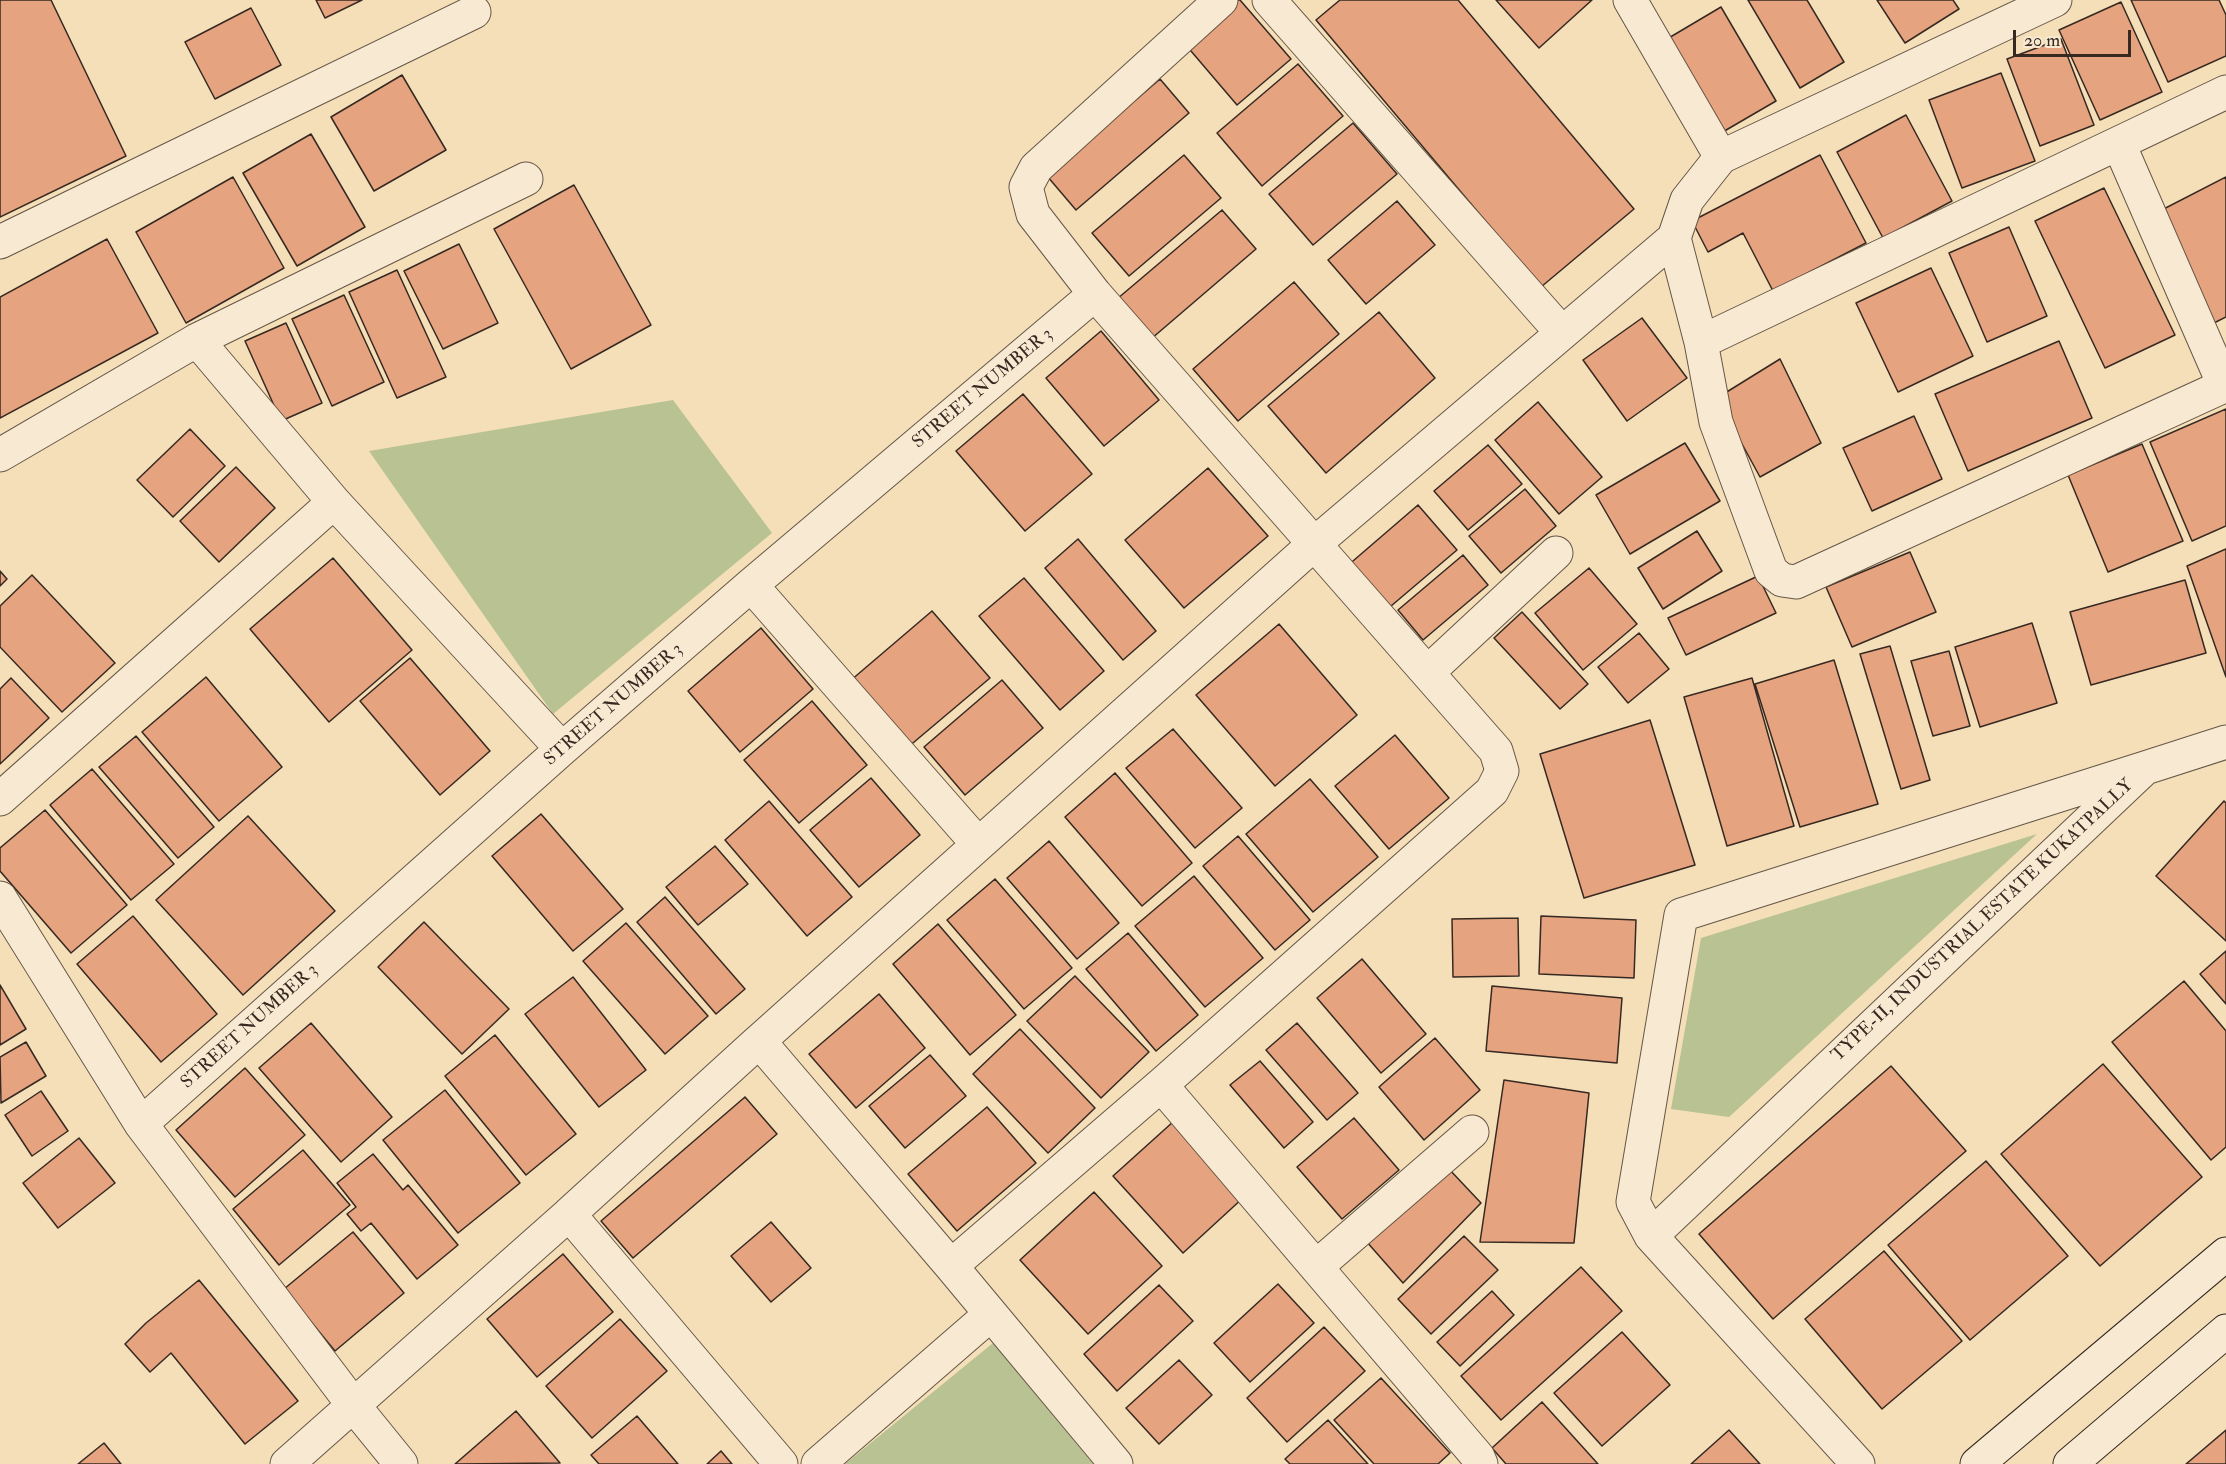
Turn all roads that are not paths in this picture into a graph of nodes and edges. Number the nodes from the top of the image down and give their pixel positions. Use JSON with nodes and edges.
{"nodes":[{"id":1,"x":1221,"y":0,"type":"edge"},
{"id":2,"x":1269,"y":0,"type":"edge"},
{"id":3,"x":1630,"y":0,"type":"edge"},
{"id":4,"x":2055,"y":0,"type":"edge"},
{"id":5,"x":474,"y":12,"type":"dead end"},
{"id":6,"x":2226,"y":92,"type":"edge"},
{"id":7,"x":2119,"y":144,"type":"junction"},
{"id":8,"x":1720,"y":157,"type":"junction"},
{"id":9,"x":526,"y":179,"type":"dead end"},
{"id":10,"x":1674,"y":238,"type":"junction"},
{"id":11,"x":0,"y":242,"type":"edge"},
{"id":12,"x":1095,"y":294,"type":"junction"},
{"id":13,"x":1562,"y":333,"type":"junction"},
{"id":14,"x":197,"y":340,"type":"junction"},
{"id":15,"x":1701,"y":342,"type":"junction"},
{"id":16,"x":2225,"y":385,"type":"edge"},
{"id":17,"x":0,"y":455,"type":"edge"},
{"id":18,"x":334,"y":502,"type":"junction"},
{"id":19,"x":1313,"y":545,"type":"junction"},
{"id":20,"x":1556,"y":553,"type":"dead end"},
{"id":21,"x":751,"y":585,"type":"junction"},
{"id":22,"x":1428,"y":672,"type":"junction"},
{"id":23,"x":2226,"y":742,"type":"edge"},
{"id":24,"x":562,"y":749,"type":"junction"},
{"id":25,"x":2145,"y":768,"type":"junction"},
{"id":26,"x":0,"y":799,"type":"edge"},
{"id":27,"x":978,"y":844,"type":"junction"},
{"id":28,"x":0,"y":898,"type":"edge"},
{"id":29,"x":759,"y":1041,"type":"junction"},
{"id":30,"x":1161,"y":1085,"type":"junction"},
{"id":31,"x":141,"y":1124,"type":"junction"},
{"id":32,"x":1473,"y":1132,"type":"dead end"},
{"id":33,"x":569,"y":1214,"type":"junction"},
{"id":34,"x":1651,"y":1236,"type":"junction"},
{"id":35,"x":2226,"y":1254,"type":"edge"},
{"id":36,"x":951,"y":1266,"type":"junction"},
{"id":37,"x":1316,"y":1267,"type":"junction"},
{"id":38,"x":991,"y":1314,"type":"junction"},
{"id":39,"x":2226,"y":1330,"type":"edge"},
{"id":40,"x":354,"y":1406,"type":"junction"},
{"id":41,"x":287,"y":1464,"type":"edge"},
{"id":42,"x":401,"y":1464,"type":"edge"},
{"id":43,"x":781,"y":1464,"type":"edge"},
{"id":44,"x":818,"y":1464,"type":"edge"},
{"id":45,"x":1116,"y":1464,"type":"edge"},
{"id":46,"x":1480,"y":1464,"type":"edge"},
{"id":47,"x":1858,"y":1464,"type":"edge"},
{"id":48,"x":1977,"y":1464,"type":"edge"},
{"id":49,"x":2070,"y":1464,"type":"edge"}],
"edges":[{"from":1,"to":12,"type":"street"},
{"from":2,"to":13,"type":"street"},
{"from":3,"to":8,"type":"street"},
{"from":4,"to":8,"type":"street"},
{"from":5,"to":11,"type":"street"},
{"from":6,"to":7,"type":"street"},
{"from":7,"to":15,"type":"street"},
{"from":7,"to":16,"type":"street"},
{"from":8,"to":10,"type":"street"},
{"from":9,"to":14,"type":"street"},
{"from":10,"to":13,"type":"street"},
{"from":10,"to":15,"type":"street"},
{"from":12,"to":19,"type":"street"},
{"from":12,"to":21,"type":"street","name":"STREET NUMBER 3"},
{"from":13,"to":19,"type":"street"},
{"from":14,"to":17,"type":"street"},
{"from":14,"to":18,"type":"street"},
{"from":15,"to":16,"type":"street"},
{"from":18,"to":24,"type":"street"},
{"from":18,"to":26,"type":"street"},
{"from":19,"to":22,"type":"street"},
{"from":19,"to":27,"type":"street"},
{"from":20,"to":22,"type":"street"},
{"from":21,"to":24,"type":"street","name":"STREET NUMBER 3"},
{"from":21,"to":27,"type":"street"},
{"from":22,"to":30,"type":"street"},
{"from":23,"to":25,"type":"street"},
{"from":24,"to":31,"type":"street","name":"STREET NUMBER 3"},
{"from":25,"to":34,"type":"street","name":"TYPE-II, INDUSTRIAL ESTATE KUKATPALLY"},
{"from":25,"to":34,"type":"street","name":"TYPE-II, INDUSTRIAL ESTATE KUKATPALLY"},
{"from":27,"to":29,"type":"street"},
{"from":28,"to":31,"type":"street"},
{"from":29,"to":33,"type":"street"},
{"from":29,"to":36,"type":"street"},
{"from":30,"to":36,"type":"street"},
{"from":30,"to":37,"type":"street"},
{"from":31,"to":40,"type":"street"},
{"from":32,"to":37,"type":"street"},
{"from":33,"to":40,"type":"street"},
{"from":33,"to":43,"type":"street"},
{"from":34,"to":47,"type":"street"},
{"from":35,"to":48,"type":"street"},
{"from":36,"to":38,"type":"street"},
{"from":37,"to":46,"type":"street"},
{"from":38,"to":44,"type":"street"},
{"from":38,"to":45,"type":"street"},
{"from":39,"to":49,"type":"street"},
{"from":40,"to":41,"type":"street"},
{"from":40,"to":42,"type":"street"}]}
